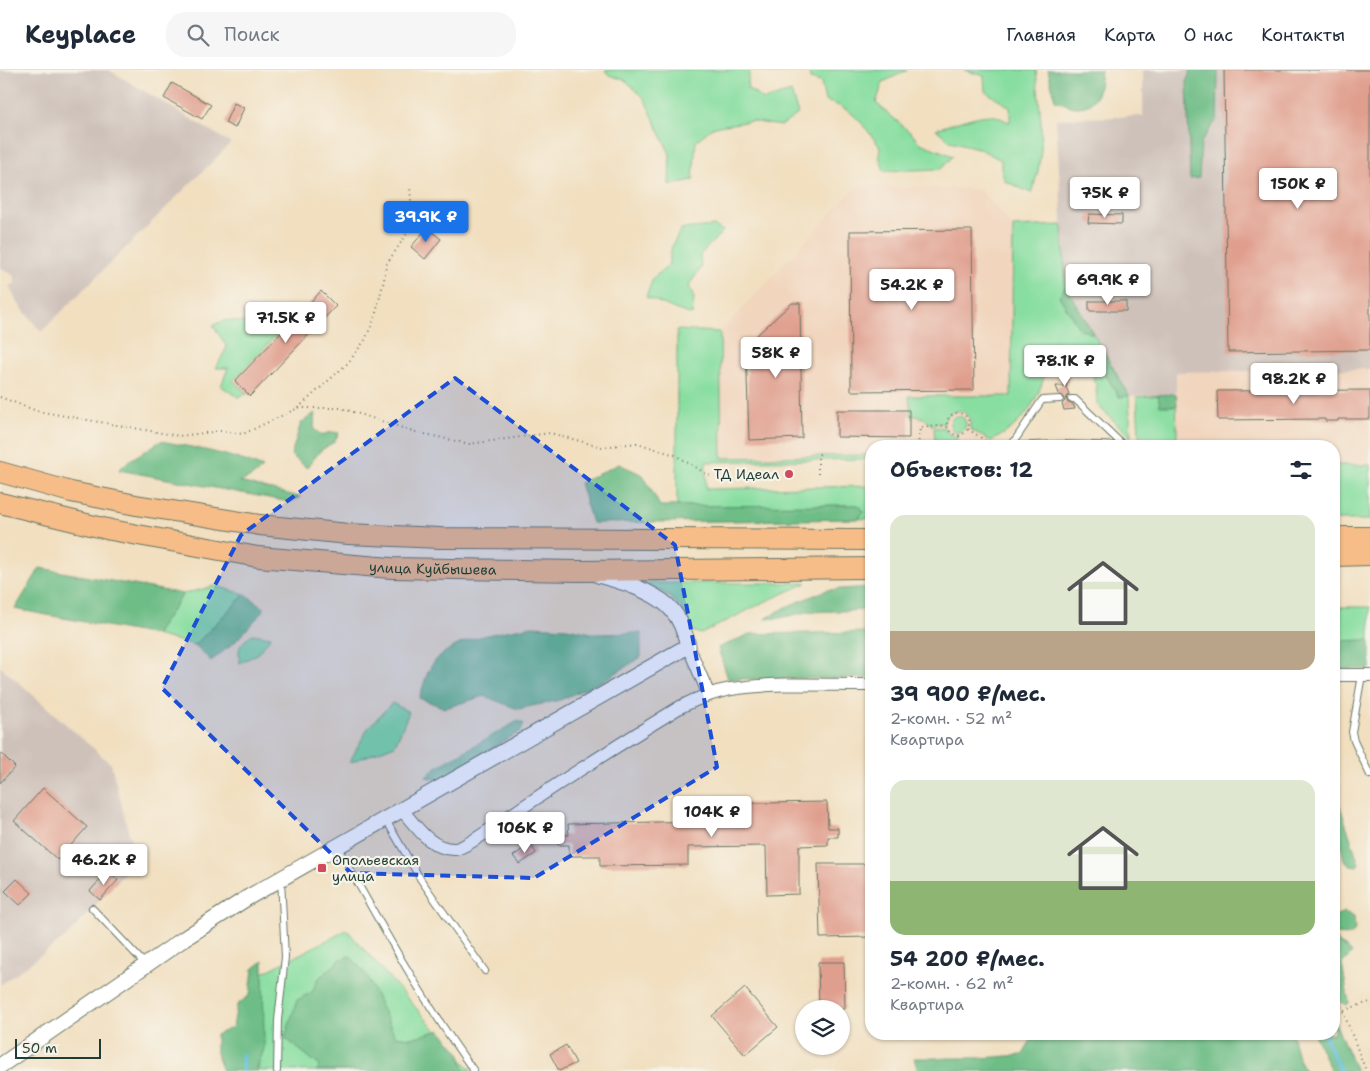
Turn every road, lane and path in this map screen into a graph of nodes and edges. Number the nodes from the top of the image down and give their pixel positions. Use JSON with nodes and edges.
{"nodes":[{"id":1,"x":410,"y":187,"type":"dead end"},
{"id":2,"x":0,"y":397,"type":"edge"},
{"id":3,"x":1060,"y":399,"type":"dead end"},
{"id":4,"x":1071,"y":399,"type":"dead end"},
{"id":5,"x":298,"y":408,"type":"junction"},
{"id":6,"x":947,"y":425,"type":"junction"},
{"id":7,"x":968,"y":430,"type":"junction"},
{"id":8,"x":959,"y":435,"type":"junction"},
{"id":9,"x":919,"y":440,"type":"edge"},
{"id":10,"x":959,"y":440,"type":"edge"},
{"id":11,"x":984,"y":440,"type":"edge"},
{"id":12,"x":1015,"y":440,"type":"edge"},
{"id":13,"x":1119,"y":440,"type":"edge"},
{"id":14,"x":822,"y":452,"type":"dead end"},
{"id":15,"x":5,"y":472,"type":"edge"},
{"id":16,"x":818,"y":474,"type":"dead end"},
{"id":17,"x":710,"y":476,"type":"dead end"},
{"id":18,"x":0,"y":502,"type":"edge"},
{"id":19,"x":1370,"y":537,"type":"edge"},
{"id":20,"x":1340,"y":538,"type":"edge"},
{"id":21,"x":865,"y":540,"type":"edge"},
{"id":22,"x":1370,"y":555,"type":"edge"},
{"id":23,"x":1340,"y":556,"type":"edge"},
{"id":24,"x":865,"y":568,"type":"edge"},
{"id":25,"x":580,"y":571,"type":"junction"},
{"id":26,"x":688,"y":646,"type":"junction"},
{"id":27,"x":1340,"y":675,"type":"edge"},
{"id":28,"x":1366,"y":675,"type":"edge"},
{"id":29,"x":865,"y":685,"type":"edge"},
{"id":30,"x":708,"y":695,"type":"junction"},
{"id":31,"x":1368,"y":763,"type":"edge"},
{"id":32,"x":1370,"y":775,"type":"edge"},
{"id":33,"x":402,"y":810,"type":"junction"},
{"id":34,"x":385,"y":818,"type":"junction"},
{"id":35,"x":336,"y":846,"type":"junction"},
{"id":36,"x":281,"y":879,"type":"junction"},
{"id":37,"x":92,"y":908,"type":"dead end"},
{"id":38,"x":146,"y":965,"type":"junction"},
{"id":39,"x":485,"y":971,"type":"dead end"},
{"id":40,"x":1370,"y":1002,"type":"edge"},
{"id":41,"x":1340,"y":1003,"type":"edge"},
{"id":42,"x":1343,"y":1010,"type":"junction"},
{"id":43,"x":0,"y":1066,"type":"edge"},
{"id":44,"x":278,"y":1071,"type":"edge"},
{"id":45,"x":474,"y":1071,"type":"edge"},
{"id":46,"x":1366,"y":1071,"type":"edge"}],
"edges":[{"from":1,"to":5,"type":"path"},
{"from":2,"to":5,"type":"path"},
{"from":3,"to":12,"type":"lane"},
{"from":4,"to":13,"type":"lane"},
{"from":5,"to":17,"type":"path"},
{"from":6,"to":7,"type":"path"},
{"from":6,"to":8,"type":"path"},
{"from":6,"to":9,"type":"path"},
{"from":7,"to":8,"type":"path"},
{"from":7,"to":11,"type":"path"},
{"from":8,"to":10,"type":"path"},
{"from":14,"to":16,"type":"path"},
{"from":15,"to":21,"type":"highway"},
{"from":18,"to":25,"type":"highway","name":"улица Куйбышева"},
{"from":19,"to":20,"type":"highway"},
{"from":22,"to":23,"type":"highway"},
{"from":24,"to":25,"type":"highway","name":"улица Куйбышева"},
{"from":25,"to":26,"type":"street"},
{"from":26,"to":30,"type":"street"},
{"from":26,"to":33,"type":"street"},
{"from":27,"to":28,"type":"street"},
{"from":28,"to":31,"type":"lane"},
{"from":29,"to":30,"type":"street"},
{"from":30,"to":33,"type":"street"},
{"from":31,"to":32,"type":"lane"},
{"from":33,"to":34,"type":"street"},
{"from":34,"to":35,"type":"street"},
{"from":34,"to":39,"type":"lane"},
{"from":35,"to":36,"type":"street"},
{"from":35,"to":45,"type":"lane"},
{"from":36,"to":38,"type":"street"},
{"from":36,"to":44,"type":"lane"},
{"from":37,"to":38,"type":"lane"},
{"from":38,"to":43,"type":"street"},
{"from":40,"to":42,"type":"path"},
{"from":41,"to":42,"type":"path"},
{"from":42,"to":46,"type":"path"}]}
